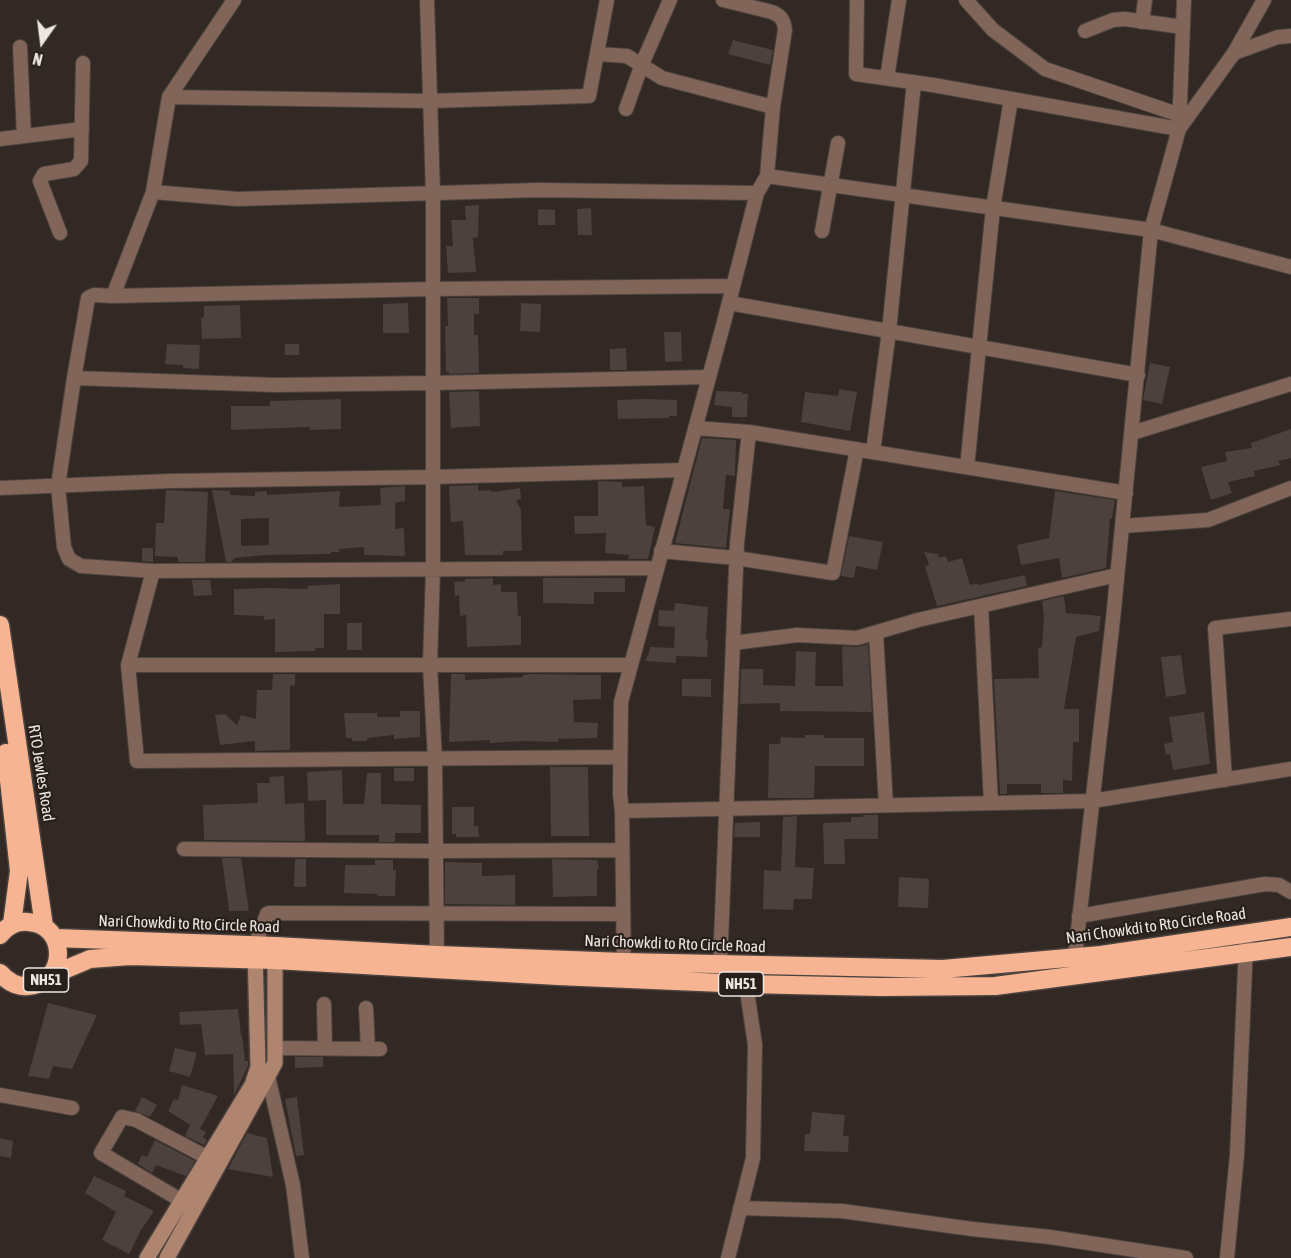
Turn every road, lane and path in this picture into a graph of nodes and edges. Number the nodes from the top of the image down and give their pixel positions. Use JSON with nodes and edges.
{"nodes":[{"id":1,"x":234,"y":0,"type":"edge"},
{"id":2,"x":427,"y":0,"type":"edge"},
{"id":3,"x":607,"y":0,"type":"edge"},
{"id":4,"x":670,"y":0,"type":"edge"},
{"id":5,"x":723,"y":0,"type":"edge"},
{"id":6,"x":857,"y":0,"type":"edge"},
{"id":7,"x":899,"y":0,"type":"edge"},
{"id":8,"x":966,"y":0,"type":"edge"},
{"id":9,"x":1145,"y":0,"type":"edge"},
{"id":10,"x":1184,"y":0,"type":"edge"},
{"id":11,"x":1264,"y":0,"type":"edge"},
{"id":12,"x":1142,"y":22,"type":"junction"},
{"id":13,"x":1183,"y":27,"type":"junction"},
{"id":14,"x":1085,"y":32,"type":"dead end"},
{"id":15,"x":1291,"y":36,"type":"edge"},
{"id":16,"x":20,"y":47,"type":"dead end"},
{"id":17,"x":1234,"y":53,"type":"junction"},
{"id":18,"x":597,"y":54,"type":"junction"},
{"id":19,"x":82,"y":63,"type":"dead end"},
{"id":20,"x":642,"y":64,"type":"junction"},
{"id":21,"x":887,"y":78,"type":"junction"},
{"id":22,"x":914,"y":82,"type":"junction"},
{"id":23,"x":169,"y":97,"type":"junction"},
{"id":24,"x":1011,"y":99,"type":"junction"},
{"id":25,"x":430,"y":101,"type":"junction"},
{"id":26,"x":773,"y":107,"type":"junction"},
{"id":27,"x":626,"y":109,"type":"dead end"},
{"id":28,"x":1180,"y":115,"type":"junction"},
{"id":29,"x":82,"y":129,"type":"junction"},
{"id":30,"x":1179,"y":129,"type":"junction"},
{"id":31,"x":24,"y":136,"type":"junction"},
{"id":32,"x":0,"y":140,"type":"edge"},
{"id":33,"x":838,"y":143,"type":"dead end"},
{"id":34,"x":767,"y":176,"type":"junction"},
{"id":35,"x":831,"y":185,"type":"junction"},
{"id":36,"x":153,"y":192,"type":"junction"},
{"id":37,"x":757,"y":193,"type":"junction"},
{"id":38,"x":433,"y":194,"type":"junction"},
{"id":39,"x":902,"y":195,"type":"junction"},
{"id":40,"x":993,"y":208,"type":"junction"},
{"id":41,"x":1151,"y":230,"type":"junction"},
{"id":42,"x":822,"y":231,"type":"dead end"},
{"id":43,"x":60,"y":233,"type":"dead end"},
{"id":44,"x":1291,"y":267,"type":"edge"},
{"id":45,"x":733,"y":286,"type":"junction"},
{"id":46,"x":432,"y":290,"type":"junction"},
{"id":47,"x":113,"y":296,"type":"junction"},
{"id":48,"x":729,"y":303,"type":"junction"},
{"id":49,"x":889,"y":331,"type":"junction"},
{"id":50,"x":980,"y":348,"type":"junction"},
{"id":51,"x":1138,"y":375,"type":"junction"},
{"id":52,"x":709,"y":377,"type":"junction"},
{"id":53,"x":74,"y":378,"type":"junction"},
{"id":54,"x":432,"y":383,"type":"junction"},
{"id":55,"x":1291,"y":384,"type":"edge"},
{"id":56,"x":695,"y":428,"type":"junction"},
{"id":57,"x":749,"y":432,"type":"junction"},
{"id":58,"x":1132,"y":433,"type":"junction"},
{"id":59,"x":857,"y":449,"type":"junction"},
{"id":60,"x":873,"y":452,"type":"junction"},
{"id":61,"x":967,"y":467,"type":"junction"},
{"id":62,"x":683,"y":470,"type":"junction"},
{"id":63,"x":433,"y":477,"type":"junction"},
{"id":64,"x":58,"y":486,"type":"junction"},
{"id":65,"x":0,"y":488,"type":"edge"},
{"id":66,"x":1291,"y":488,"type":"edge"},
{"id":67,"x":1126,"y":493,"type":"junction"},
{"id":68,"x":1122,"y":526,"type":"junction"},
{"id":69,"x":661,"y":551,"type":"junction"},
{"id":70,"x":736,"y":558,"type":"junction"},
{"id":71,"x":656,"y":567,"type":"junction"},
{"id":72,"x":433,"y":570,"type":"junction"},
{"id":73,"x":153,"y":571,"type":"junction"},
{"id":74,"x":1117,"y":576,"type":"junction"},
{"id":75,"x":981,"y":606,"type":"junction"},
{"id":76,"x":1291,"y":619,"type":"edge"},
{"id":77,"x":0,"y":625,"type":"edge"},
{"id":78,"x":876,"y":633,"type":"junction"},
{"id":79,"x":733,"y":643,"type":"junction"},
{"id":80,"x":128,"y":665,"type":"junction"},
{"id":81,"x":430,"y":665,"type":"junction"},
{"id":82,"x":631,"y":665,"type":"junction"},
{"id":83,"x":0,"y":696,"type":"edge"},
{"id":84,"x":621,"y":757,"type":"junction"},
{"id":85,"x":435,"y":760,"type":"junction"},
{"id":86,"x":1291,"y":769,"type":"edge"},
{"id":87,"x":1225,"y":780,"type":"junction"},
{"id":88,"x":1092,"y":801,"type":"junction"},
{"id":89,"x":991,"y":803,"type":"junction"},
{"id":90,"x":886,"y":805,"type":"junction"},
{"id":91,"x":727,"y":808,"type":"junction"},
{"id":92,"x":622,"y":811,"type":"junction"},
{"id":93,"x":184,"y":849,"type":"dead end"},
{"id":94,"x":622,"y":850,"type":"junction"},
{"id":95,"x":436,"y":851,"type":"junction"},
{"id":96,"x":1291,"y":892,"type":"edge"},
{"id":97,"x":436,"y":912,"type":"junction"},
{"id":98,"x":623,"y":914,"type":"junction"},
{"id":99,"x":1078,"y":916,"type":"junction"},
{"id":100,"x":262,"y":927,"type":"junction"},
{"id":101,"x":1291,"y":927,"type":"edge"},
{"id":102,"x":6,"y":930,"type":"edge"},
{"id":103,"x":50,"y":932,"type":"junction"},
{"id":104,"x":1246,"y":933,"type":"junction"},
{"id":105,"x":1291,"y":947,"type":"edge"},
{"id":106,"x":131,"y":949,"type":"junction"},
{"id":107,"x":255,"y":952,"type":"junction"},
{"id":108,"x":275,"y":953,"type":"junction"},
{"id":109,"x":1245,"y":954,"type":"junction"},
{"id":110,"x":1074,"y":957,"type":"junction"},
{"id":111,"x":437,"y":962,"type":"junction"},
{"id":112,"x":720,"y":965,"type":"junction"},
{"id":113,"x":624,"y":971,"type":"junction"},
{"id":114,"x":0,"y":973,"type":"edge"},
{"id":115,"x":52,"y":975,"type":"junction"},
{"id":116,"x":1073,"y":976,"type":"junction"},
{"id":117,"x":746,"y":984,"type":"junction"},
{"id":118,"x":324,"y":1004,"type":"dead end"},
{"id":119,"x":366,"y":1008,"type":"dead end"},
{"id":120,"x":275,"y":1048,"type":"junction"},
{"id":121,"x":325,"y":1048,"type":"junction"},
{"id":122,"x":263,"y":1072,"type":"junction"},
{"id":123,"x":0,"y":1095,"type":"edge"},
{"id":124,"x":72,"y":1108,"type":"dead end"},
{"id":125,"x":214,"y":1161,"type":"junction"},
{"id":126,"x":182,"y":1201,"type":"junction"},
{"id":127,"x":740,"y":1208,"type":"junction"},
{"id":128,"x":147,"y":1258,"type":"edge"},
{"id":129,"x":167,"y":1258,"type":"edge"},
{"id":130,"x":302,"y":1258,"type":"edge"},
{"id":131,"x":728,"y":1258,"type":"edge"},
{"id":132,"x":1186,"y":1258,"type":"edge"},
{"id":133,"x":1227,"y":1258,"type":"edge"}],
"edges":[{"from":1,"to":23,"type":"street"},
{"from":2,"to":25,"type":"street"},
{"from":3,"to":18,"type":"street"},
{"from":4,"to":20,"type":"street"},
{"from":5,"to":26,"type":"street"},
{"from":6,"to":21,"type":"street"},
{"from":7,"to":21,"type":"street"},
{"from":8,"to":28,"type":"street"},
{"from":9,"to":12,"type":"street"},
{"from":10,"to":13,"type":"street"},
{"from":11,"to":17,"type":"street"},
{"from":12,"to":13,"type":"street"},
{"from":12,"to":14,"type":"street"},
{"from":13,"to":28,"type":"street"},
{"from":15,"to":17,"type":"street"},
{"from":16,"to":31,"type":"street"},
{"from":17,"to":30,"type":"street"},
{"from":18,"to":20,"type":"street"},
{"from":18,"to":25,"type":"street"},
{"from":19,"to":29,"type":"street"},
{"from":20,"to":26,"type":"street"},
{"from":20,"to":27,"type":"street"},
{"from":21,"to":22,"type":"street"},
{"from":22,"to":24,"type":"street"},
{"from":22,"to":39,"type":"street"},
{"from":23,"to":25,"type":"street"},
{"from":23,"to":36,"type":"street"},
{"from":24,"to":30,"type":"street"},
{"from":24,"to":40,"type":"street"},
{"from":25,"to":38,"type":"street"},
{"from":26,"to":34,"type":"street"},
{"from":28,"to":30,"type":"street"},
{"from":29,"to":31,"type":"street"},
{"from":29,"to":43,"type":"street"},
{"from":30,"to":41,"type":"street"},
{"from":31,"to":32,"type":"street"},
{"from":33,"to":35,"type":"street"},
{"from":34,"to":35,"type":"street"},
{"from":34,"to":37,"type":"street"},
{"from":35,"to":39,"type":"street"},
{"from":35,"to":42,"type":"street"},
{"from":36,"to":38,"type":"street"},
{"from":36,"to":47,"type":"street"},
{"from":37,"to":38,"type":"street"},
{"from":37,"to":45,"type":"street"},
{"from":38,"to":46,"type":"street"},
{"from":39,"to":40,"type":"street"},
{"from":39,"to":49,"type":"street"},
{"from":40,"to":41,"type":"street"},
{"from":40,"to":50,"type":"street"},
{"from":41,"to":44,"type":"street"},
{"from":41,"to":51,"type":"street"},
{"from":45,"to":46,"type":"street"},
{"from":45,"to":48,"type":"street"},
{"from":46,"to":47,"type":"street"},
{"from":46,"to":54,"type":"street"},
{"from":47,"to":53,"type":"street"},
{"from":48,"to":49,"type":"street"},
{"from":48,"to":52,"type":"street"},
{"from":49,"to":50,"type":"street"},
{"from":49,"to":60,"type":"street"},
{"from":50,"to":51,"type":"street"},
{"from":50,"to":61,"type":"street"},
{"from":51,"to":58,"type":"street"},
{"from":52,"to":54,"type":"street"},
{"from":52,"to":56,"type":"street"},
{"from":53,"to":54,"type":"street"},
{"from":53,"to":64,"type":"street"},
{"from":54,"to":63,"type":"street"},
{"from":55,"to":58,"type":"street"},
{"from":56,"to":57,"type":"street"},
{"from":56,"to":62,"type":"street"},
{"from":57,"to":59,"type":"street"},
{"from":57,"to":70,"type":"street"},
{"from":58,"to":67,"type":"street"},
{"from":59,"to":60,"type":"street"},
{"from":59,"to":70,"type":"street"},
{"from":60,"to":61,"type":"street"},
{"from":61,"to":67,"type":"street"},
{"from":62,"to":63,"type":"street"},
{"from":62,"to":69,"type":"street"},
{"from":63,"to":64,"type":"street"},
{"from":63,"to":72,"type":"street"},
{"from":64,"to":65,"type":"street"},
{"from":64,"to":73,"type":"street"},
{"from":66,"to":68,"type":"street"},
{"from":67,"to":68,"type":"street"},
{"from":68,"to":74,"type":"street"},
{"from":69,"to":70,"type":"street"},
{"from":69,"to":71,"type":"street"},
{"from":70,"to":79,"type":"street"},
{"from":71,"to":72,"type":"street"},
{"from":71,"to":82,"type":"street"},
{"from":72,"to":73,"type":"street"},
{"from":72,"to":81,"type":"street"},
{"from":73,"to":80,"type":"street"},
{"from":74,"to":75,"type":"street"},
{"from":74,"to":88,"type":"street"},
{"from":75,"to":78,"type":"street"},
{"from":75,"to":89,"type":"street"},
{"from":76,"to":87,"type":"street"},
{"from":77,"to":103,"type":"highway","name":"RTO Jewles Road","number":"NH51"},
{"from":78,"to":79,"type":"street"},
{"from":78,"to":90,"type":"street"},
{"from":79,"to":91,"type":"street"},
{"from":80,"to":81,"type":"street"},
{"from":80,"to":85,"type":"street"},
{"from":81,"to":82,"type":"street"},
{"from":81,"to":85,"type":"street"},
{"from":82,"to":84,"type":"street"},
{"from":83,"to":102,"type":"highway","name":"RTO Jewles Road","number":"NH51"},
{"from":84,"to":85,"type":"street"},
{"from":84,"to":92,"type":"street"},
{"from":85,"to":95,"type":"street"},
{"from":86,"to":87,"type":"street"},
{"from":87,"to":88,"type":"street"},
{"from":88,"to":89,"type":"street"},
{"from":88,"to":99,"type":"street"},
{"from":89,"to":90,"type":"street"},
{"from":90,"to":91,"type":"street"},
{"from":91,"to":92,"type":"street"},
{"from":91,"to":112,"type":"street"},
{"from":92,"to":94,"type":"street"},
{"from":93,"to":95,"type":"street"},
{"from":94,"to":95,"type":"street"},
{"from":94,"to":98,"type":"street"},
{"from":95,"to":97,"type":"street"},
{"from":96,"to":99,"type":"street"},
{"from":97,"to":98,"type":"street"},
{"from":97,"to":100,"type":"street"},
{"from":97,"to":111,"type":"street"},
{"from":98,"to":113,"type":"street"},
{"from":99,"to":110,"type":"street"},
{"from":100,"to":107,"type":"street"},
{"from":100,"to":108,"type":"street"},
{"from":101,"to":104,"type":"highway","name":"Nari Chowkdi to Rto Circle Road","number":"NH51"},
{"from":102,"to":103,"type":"highway","number":"NH51"},
{"from":103,"to":106,"type":"highway","name":"Nari Chowkdi to Rto Circle Road","number":"NH51"},
{"from":103,"to":115,"type":"highway","number":"NH51"},
{"from":104,"to":109,"type":"street"},
{"from":104,"to":110,"type":"highway","name":"Nari Chowkdi to Rto Circle Road","number":"NH51"},
{"from":105,"to":109,"type":"highway","number":"NH51"},
{"from":106,"to":107,"type":"highway","name":"Nari Chowkdi to Rto Circle Road","number":"NH51"},
{"from":106,"to":115,"type":"highway","number":"NH51"},
{"from":107,"to":108,"type":"highway","name":"Nari Chowkdi to Rto Circle Road","number":"NH51"},
{"from":107,"to":122,"type":"street"},
{"from":108,"to":111,"type":"highway","name":"Nari Chowkdi to Rto Circle Road","number":"NH51"},
{"from":108,"to":120,"type":"street"},
{"from":109,"to":116,"type":"highway","number":"NH51"},
{"from":109,"to":133,"type":"street"},
{"from":110,"to":112,"type":"highway","name":"Nari Chowkdi to Rto Circle Road","number":"NH51"},
{"from":110,"to":116,"type":"street"},
{"from":111,"to":113,"type":"highway","name":"Nari Chowkdi to Rto Circle Road","number":"NH51"},
{"from":112,"to":113,"type":"highway","name":"Nari Chowkdi to Rto Circle Road","number":"NH51"},
{"from":113,"to":117,"type":"highway","number":"NH51"},
{"from":114,"to":115,"type":"highway","number":"NH51"},
{"from":116,"to":117,"type":"highway","number":"NH51"},
{"from":117,"to":127,"type":"street"},
{"from":118,"to":121,"type":"street"},
{"from":119,"to":121,"type":"street"},
{"from":120,"to":121,"type":"street"},
{"from":120,"to":122,"type":"street"},
{"from":122,"to":125,"type":"street"},
{"from":122,"to":130,"type":"street"},
{"from":123,"to":124,"type":"street"},
{"from":125,"to":126,"type":"street"},
{"from":125,"to":126,"type":"street"},
{"from":125,"to":129,"type":"street"},
{"from":126,"to":128,"type":"street"},
{"from":127,"to":131,"type":"street"},
{"from":127,"to":132,"type":"street"}]}
